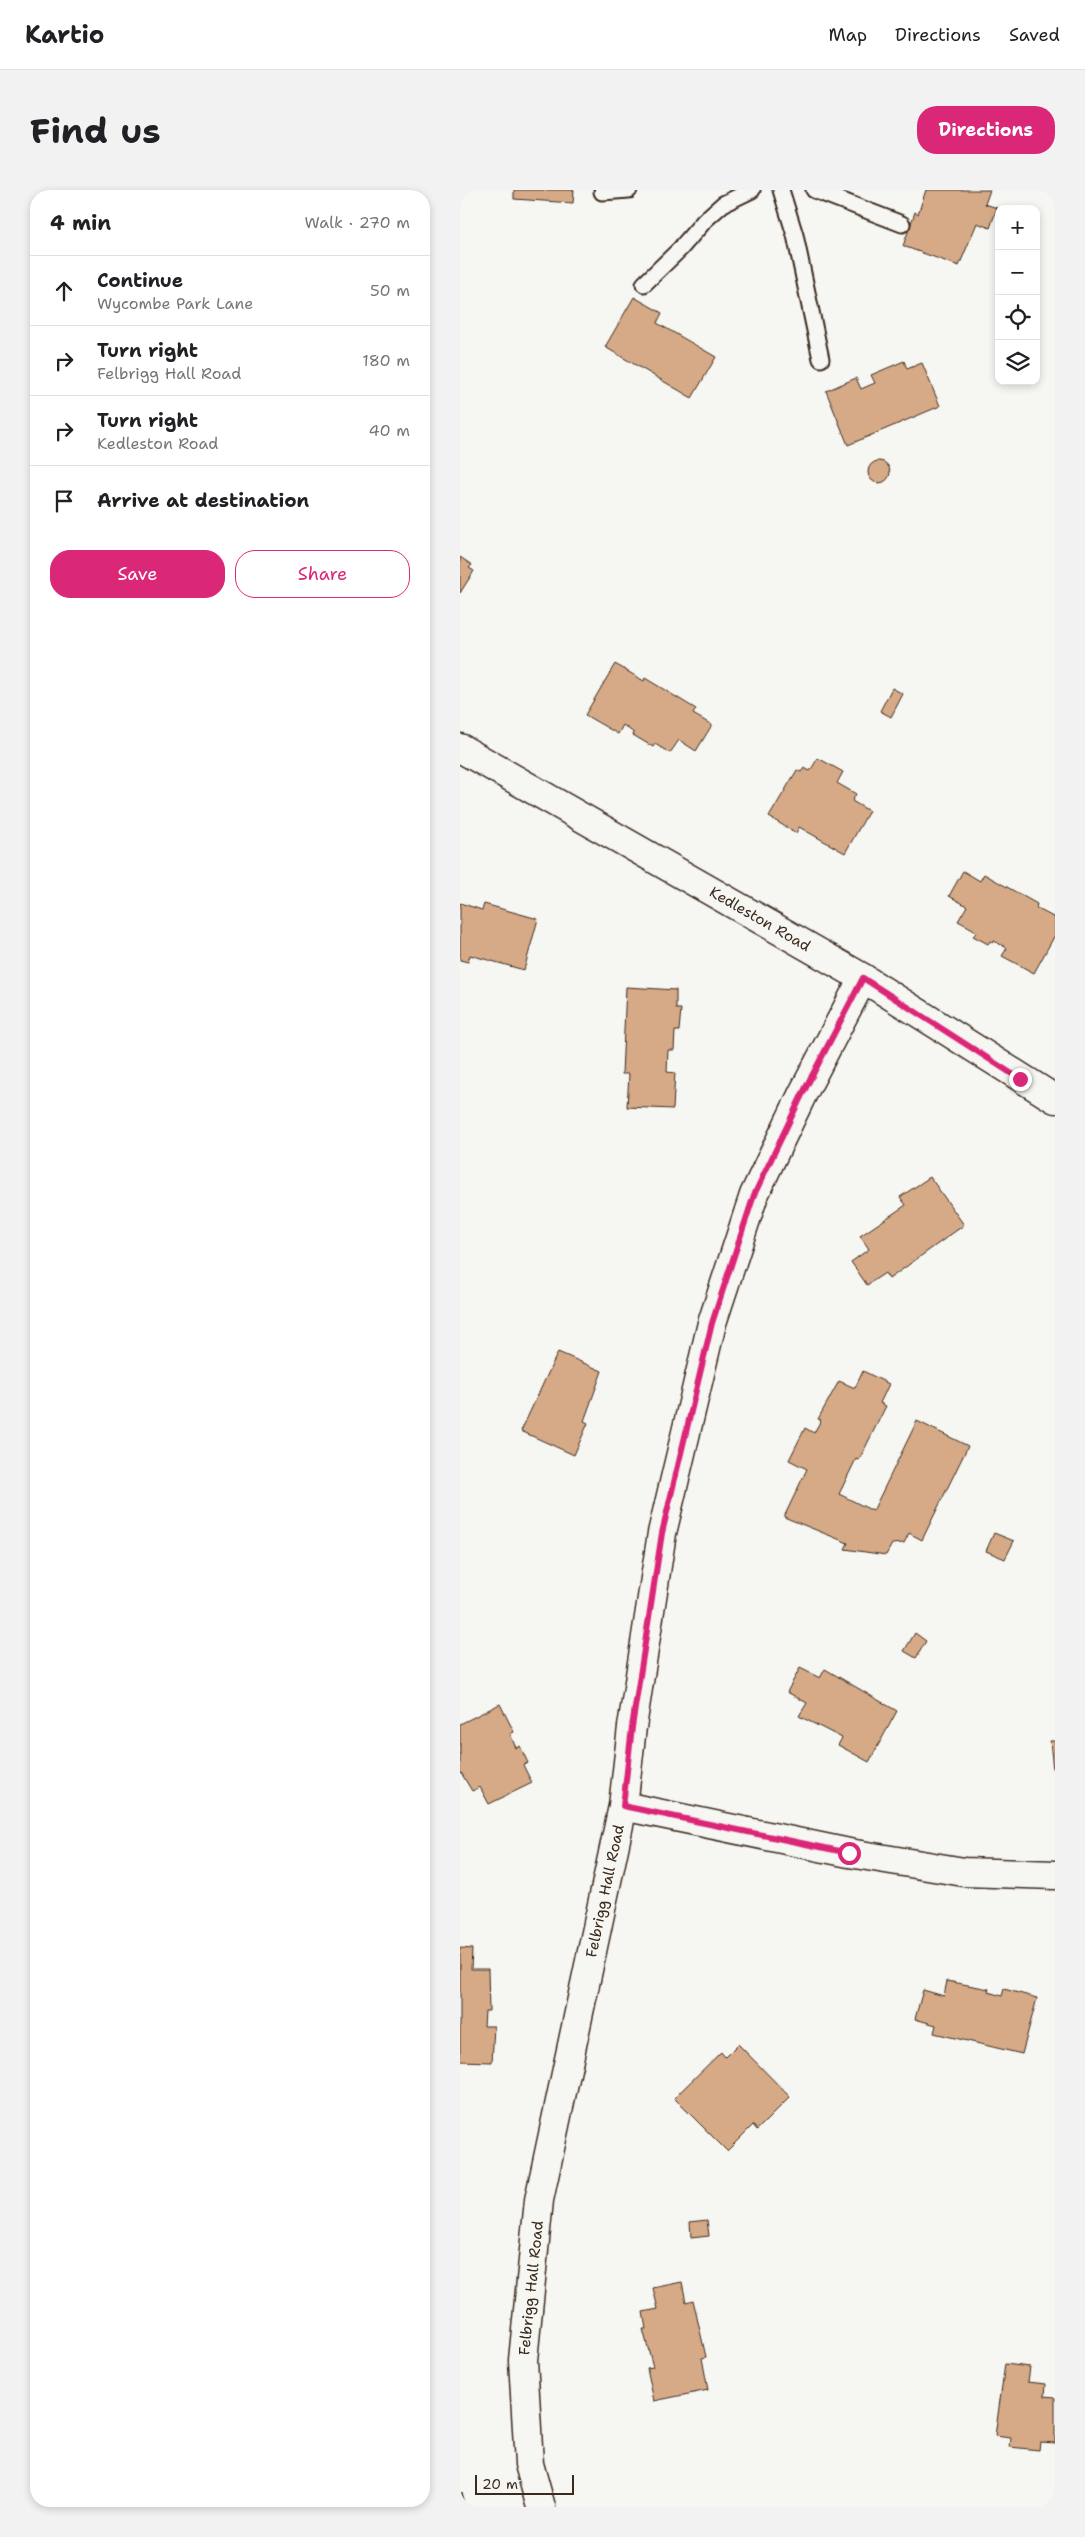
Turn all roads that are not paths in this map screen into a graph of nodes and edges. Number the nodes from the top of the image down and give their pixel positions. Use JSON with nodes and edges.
{"nodes":[{"id":1,"x":629,"y":190,"type":"edge"},
{"id":2,"x":752,"y":190,"type":"edge"},
{"id":3,"x":781,"y":190,"type":"edge"},
{"id":4,"x":814,"y":190,"type":"edge"},
{"id":5,"x":602,"y":192,"type":"dead end"},
{"id":6,"x":902,"y":224,"type":"dead end"},
{"id":7,"x":644,"y":284,"type":"dead end"},
{"id":8,"x":822,"y":358,"type":"dead end"},
{"id":9,"x":460,"y":748,"type":"edge"},
{"id":10,"x":863,"y":978,"type":"junction"},
{"id":11,"x":1055,"y":1099,"type":"edge"},
{"id":12,"x":623,"y":1806,"type":"junction"},
{"id":13,"x":1055,"y":1875,"type":"edge"},
{"id":14,"x":541,"y":2507,"type":"edge"}],
"edges":[{"from":1,"to":5,"type":"lane"},
{"from":2,"to":7,"type":"lane"},
{"from":3,"to":8,"type":"lane"},
{"from":4,"to":6,"type":"lane"},
{"from":9,"to":10,"type":"street","name":"Kedleston Road"},
{"from":10,"to":11,"type":"street","name":"Kedleston Road"},
{"from":10,"to":12,"type":"street","name":"Felbrigg Hall Road"},
{"from":12,"to":13,"type":"street"},
{"from":12,"to":14,"type":"street","name":"Felbrigg Hall Road"}]}
